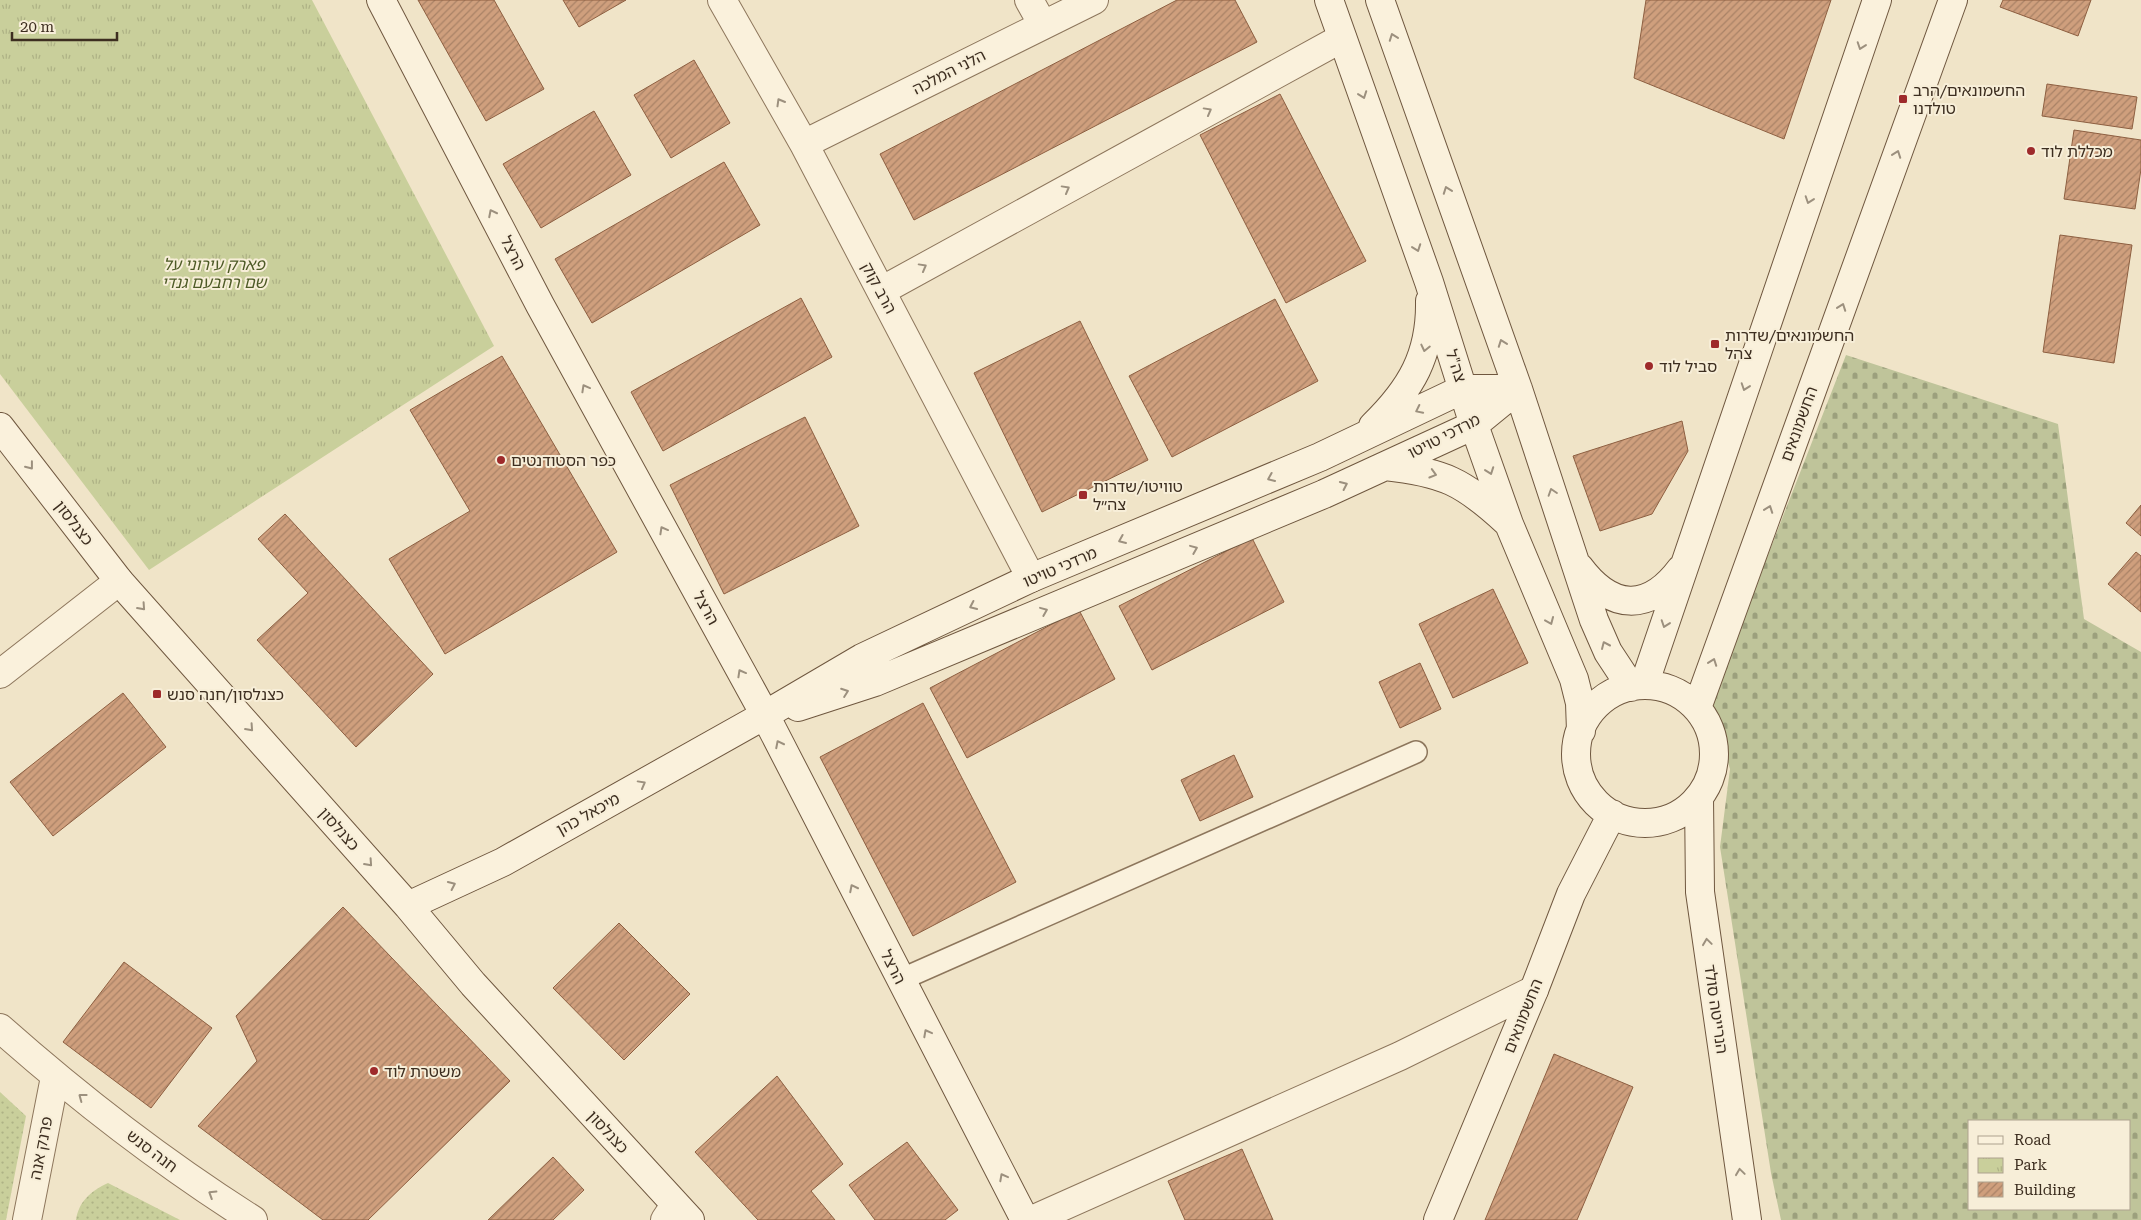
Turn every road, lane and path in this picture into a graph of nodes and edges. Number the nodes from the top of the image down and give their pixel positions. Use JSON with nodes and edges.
{"nodes":[{"id":1,"x":381,"y":0,"type":"edge"},
{"id":2,"x":722,"y":0,"type":"edge"},
{"id":3,"x":1029,"y":0,"type":"edge"},
{"id":4,"x":1094,"y":0,"type":"edge"},
{"id":5,"x":1329,"y":0,"type":"edge"},
{"id":6,"x":1380,"y":0,"type":"edge"},
{"id":7,"x":1877,"y":0,"type":"edge"},
{"id":8,"x":1953,"y":0,"type":"edge"},
{"id":9,"x":1043,"y":25,"type":"junction"},
{"id":10,"x":1342,"y":38,"type":"junction"},
{"id":11,"x":804,"y":144,"type":"junction"},
{"id":12,"x":1430,"y":282,"type":"junction"},
{"id":13,"x":880,"y":291,"type":"junction"},
{"id":14,"x":1463,"y":389,"type":"junction"},
{"id":15,"x":1518,"y":389,"type":"junction"},
{"id":16,"x":1474,"y":425,"type":"junction"},
{"id":17,"x":0,"y":427,"type":"edge"},
{"id":18,"x":1361,"y":438,"type":"junction"},
{"id":19,"x":1385,"y":466,"type":"junction"},
{"id":20,"x":1509,"y":524,"type":"junction"},
{"id":21,"x":1574,"y":561,"type":"junction"},
{"id":22,"x":1686,"y":561,"type":"junction"},
{"id":23,"x":1031,"y":578,"type":"junction"},
{"id":24,"x":119,"y":581,"type":"junction"},
{"id":25,"x":0,"y":674,"type":"edge"},
{"id":26,"x":1637,"y":686,"type":"junction"},
{"id":27,"x":1697,"y":708,"type":"junction"},
{"id":28,"x":765,"y":715,"type":"junction"},
{"id":29,"x":1581,"y":730,"type":"junction"},
{"id":30,"x":1416,"y":752,"type":"dead end"},
{"id":31,"x":1699,"y":797,"type":"junction"},
{"id":32,"x":1612,"y":814,"type":"junction"},
{"id":33,"x":408,"y":906,"type":"junction"},
{"id":34,"x":900,"y":980,"type":"junction"},
{"id":35,"x":1534,"y":990,"type":"junction"},
{"id":36,"x":0,"y":1028,"type":"edge"},
{"id":37,"x":55,"y":1077,"type":"junction"},
{"id":38,"x":677,"y":1215,"type":"edge"},
{"id":39,"x":27,"y":1220,"type":"edge"},
{"id":40,"x":253,"y":1220,"type":"edge"},
{"id":41,"x":1025,"y":1220,"type":"edge"},
{"id":42,"x":1032,"y":1220,"type":"edge"},
{"id":43,"x":1438,"y":1220,"type":"edge"},
{"id":44,"x":1748,"y":1220,"type":"edge"}],
"edges":[{"from":28,"to":1,"type":"street","name":"הרצל","one_way":true},
{"from":11,"to":2,"type":"street","name":"הרב קוק","one_way":true},
{"from":3,"to":9,"type":"street"},
{"from":4,"to":9,"type":"street","name":"הלני המלכה"},
{"from":5,"to":10,"type":"street","name":"צה\"ל"},
{"from":15,"to":6,"type":"street","one_way":true},
{"from":7,"to":22,"type":"street","one_way":true},
{"from":27,"to":8,"type":"street","name":"החשמונאים","one_way":true},
{"from":9,"to":11,"type":"street","name":"הלני המלכה"},
{"from":10,"to":12,"type":"street","name":"צה\"ל","one_way":true},
{"from":13,"to":10,"type":"street","one_way":true},
{"from":11,"to":13,"type":"street","name":"הרב קוק"},
{"from":12,"to":14,"type":"street","name":"צה\"ל"},
{"from":12,"to":18,"type":"street","one_way":true},
{"from":13,"to":23,"type":"street","name":"הרב קוק"},
{"from":14,"to":15,"type":"street","name":"מרדכי טויטו"},
{"from":14,"to":16,"type":"street","name":"צה\"ל"},
{"from":14,"to":18,"type":"street","name":"מרדכי טויטו","one_way":true},
{"from":15,"to":16,"type":"street","name":"מרדכי טויטו"},
{"from":21,"to":15,"type":"street","one_way":true},
{"from":16,"to":19,"type":"street","name":"מרדכי טויטו"},
{"from":16,"to":20,"type":"street","name":"צה\"ל","one_way":true},
{"from":17,"to":24,"type":"street","name":"כצנלסון","one_way":true},
{"from":18,"to":23,"type":"street","name":"מרדכי טויטו","one_way":true},
{"from":19,"to":20,"type":"street","one_way":true},
{"from":28,"to":19,"type":"street","name":"מרדכי טויטו","one_way":true},
{"from":20,"to":29,"type":"street","name":"צה\"ל","one_way":true},
{"from":21,"to":22,"type":"street"},
{"from":26,"to":21,"type":"street","one_way":true},
{"from":22,"to":26,"type":"street","one_way":true},
{"from":23,"to":28,"type":"street","name":"מרדכי טויטו","one_way":true},
{"from":24,"to":25,"type":"street"},
{"from":24,"to":33,"type":"street","name":"כצנלסון","one_way":true},
{"from":26,"to":27,"type":"street"},
{"from":26,"to":29,"type":"street"},
{"from":27,"to":31,"type":"street"},
{"from":33,"to":28,"type":"street","name":"מיכאל כהן","one_way":true},
{"from":34,"to":28,"type":"street","name":"הרצל","one_way":true},
{"from":29,"to":32,"type":"street"},
{"from":30,"to":34,"type":"lane"},
{"from":31,"to":32,"type":"street"},
{"from":44,"to":31,"type":"street","name":"הנרייטה סולד","one_way":true},
{"from":32,"to":35,"type":"street","name":"החשמונאים"},
{"from":33,"to":38,"type":"street","name":"כצנלסון"},
{"from":41,"to":34,"type":"street","name":"הרצל","one_way":true},
{"from":35,"to":42,"type":"street"},
{"from":35,"to":43,"type":"street","name":"החשמונאים"},
{"from":36,"to":37,"type":"street","name":"חנה סנש"},
{"from":37,"to":39,"type":"street","name":"פרנק אנה"},
{"from":40,"to":37,"type":"street","name":"חנה סנש","one_way":true}]}
